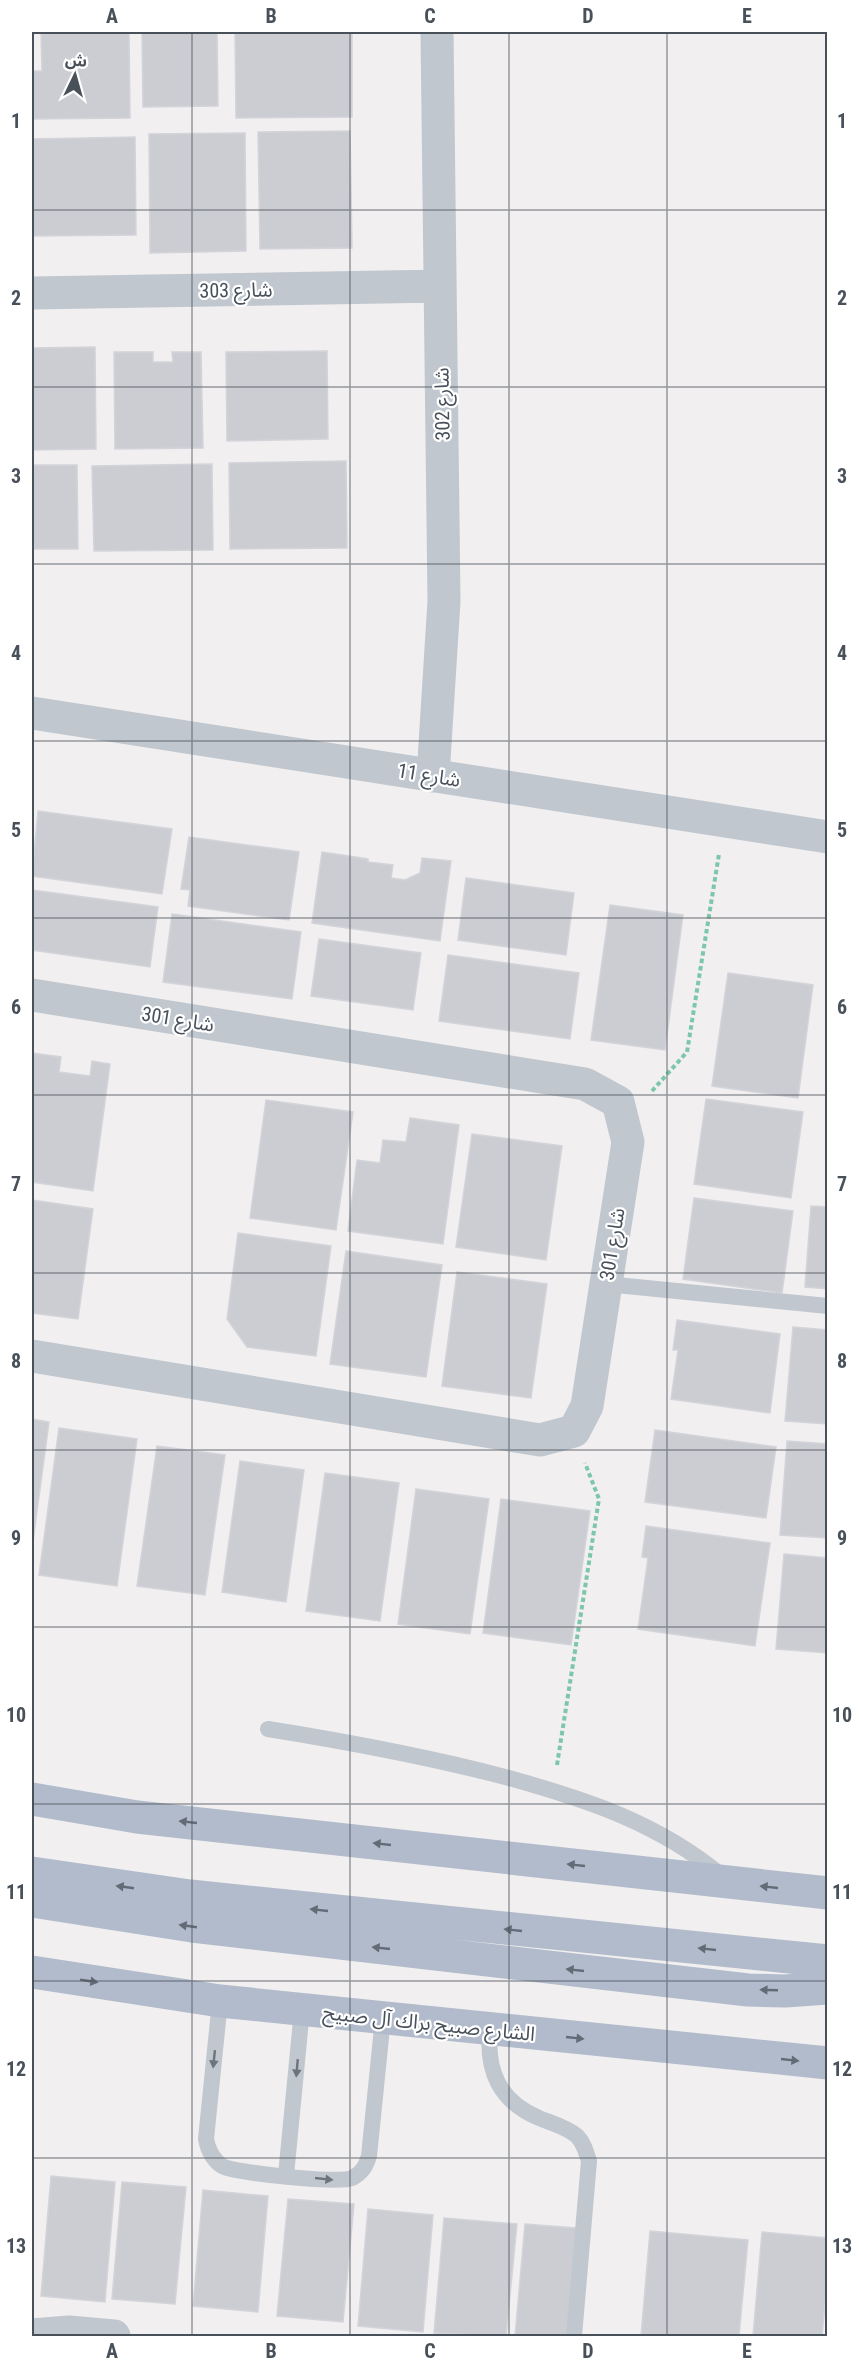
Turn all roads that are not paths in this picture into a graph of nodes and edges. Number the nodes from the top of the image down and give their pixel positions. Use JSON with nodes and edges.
{"nodes":[{"id":1,"x":437,"y":32,"type":"edge"},
{"id":2,"x":440,"y":286,"type":"junction"},
{"id":3,"x":32,"y":293,"type":"edge"},
{"id":4,"x":32,"y":712,"type":"edge"},
{"id":5,"x":433,"y":776,"type":"junction"},
{"id":6,"x":828,"y":837,"type":"edge"},
{"id":7,"x":32,"y":995,"type":"edge"},
{"id":8,"x":606,"y":1284,"type":"junction"},
{"id":9,"x":828,"y":1306,"type":"edge"},
{"id":10,"x":32,"y":1356,"type":"edge"},
{"id":11,"x":268,"y":1729,"type":"dead end"},
{"id":12,"x":32,"y":1799,"type":"edge"},
{"id":13,"x":32,"y":1873,"type":"edge"},
{"id":14,"x":730,"y":1882,"type":"junction"},
{"id":15,"x":828,"y":1893,"type":"edge"},
{"id":16,"x":32,"y":1901,"type":"edge"},
{"id":17,"x":828,"y":1961,"type":"edge"},
{"id":18,"x":32,"y":1972,"type":"edge"},
{"id":19,"x":828,"y":1988,"type":"edge"},
{"id":20,"x":220,"y":2001,"type":"junction"},
{"id":21,"x":302,"y":2010,"type":"junction"},
{"id":22,"x":383,"y":2018,"type":"junction"},
{"id":23,"x":490,"y":2029,"type":"junction"},
{"id":24,"x":828,"y":2063,"type":"edge"},
{"id":25,"x":286,"y":2175,"type":"junction"},
{"id":26,"x":32,"y":2335,"type":"edge"},
{"id":27,"x":114,"y":2337,"type":"edge"},
{"id":28,"x":574,"y":2337,"type":"edge"}],
"edges":[{"from":1,"to":2,"type":"street","name":"شارع 302"},
{"from":2,"to":3,"type":"street","name":"شارع 303"},
{"from":2,"to":5,"type":"street","name":"شارع 302"},
{"from":4,"to":5,"type":"street","name":"شارع 11"},
{"from":5,"to":6,"type":"street","name":"شارع 11"},
{"from":7,"to":8,"type":"street","name":"شارع 301"},
{"from":8,"to":9,"type":"lane"},
{"from":8,"to":10,"type":"street","name":"شارع 301"},
{"from":11,"to":14,"type":"lane"},
{"from":14,"to":12,"type":"main road","one_way":true},
{"from":17,"to":13,"type":"main road","one_way":true},
{"from":15,"to":14,"type":"main road","one_way":true},
{"from":19,"to":16,"type":"main road","one_way":true},
{"from":18,"to":20,"type":"main road","name":"الشارع صبيح براك آل صبيح","one_way":true},
{"from":20,"to":21,"type":"main road","name":"الشارع صبيح براك آل صبيح"},
{"from":20,"to":25,"type":"lane","one_way":true},
{"from":21,"to":22,"type":"main road","name":"الشارع صبيح براك آل صبيح"},
{"from":21,"to":25,"type":"lane","one_way":true},
{"from":22,"to":23,"type":"main road","name":"الشارع صبيح براك آل صبيح"},
{"from":25,"to":22,"type":"lane","one_way":true},
{"from":23,"to":24,"type":"main road","name":"الشارع صبيح براك آل صبيح","one_way":true},
{"from":23,"to":28,"type":"lane"},
{"from":26,"to":27,"type":"street"}]}
